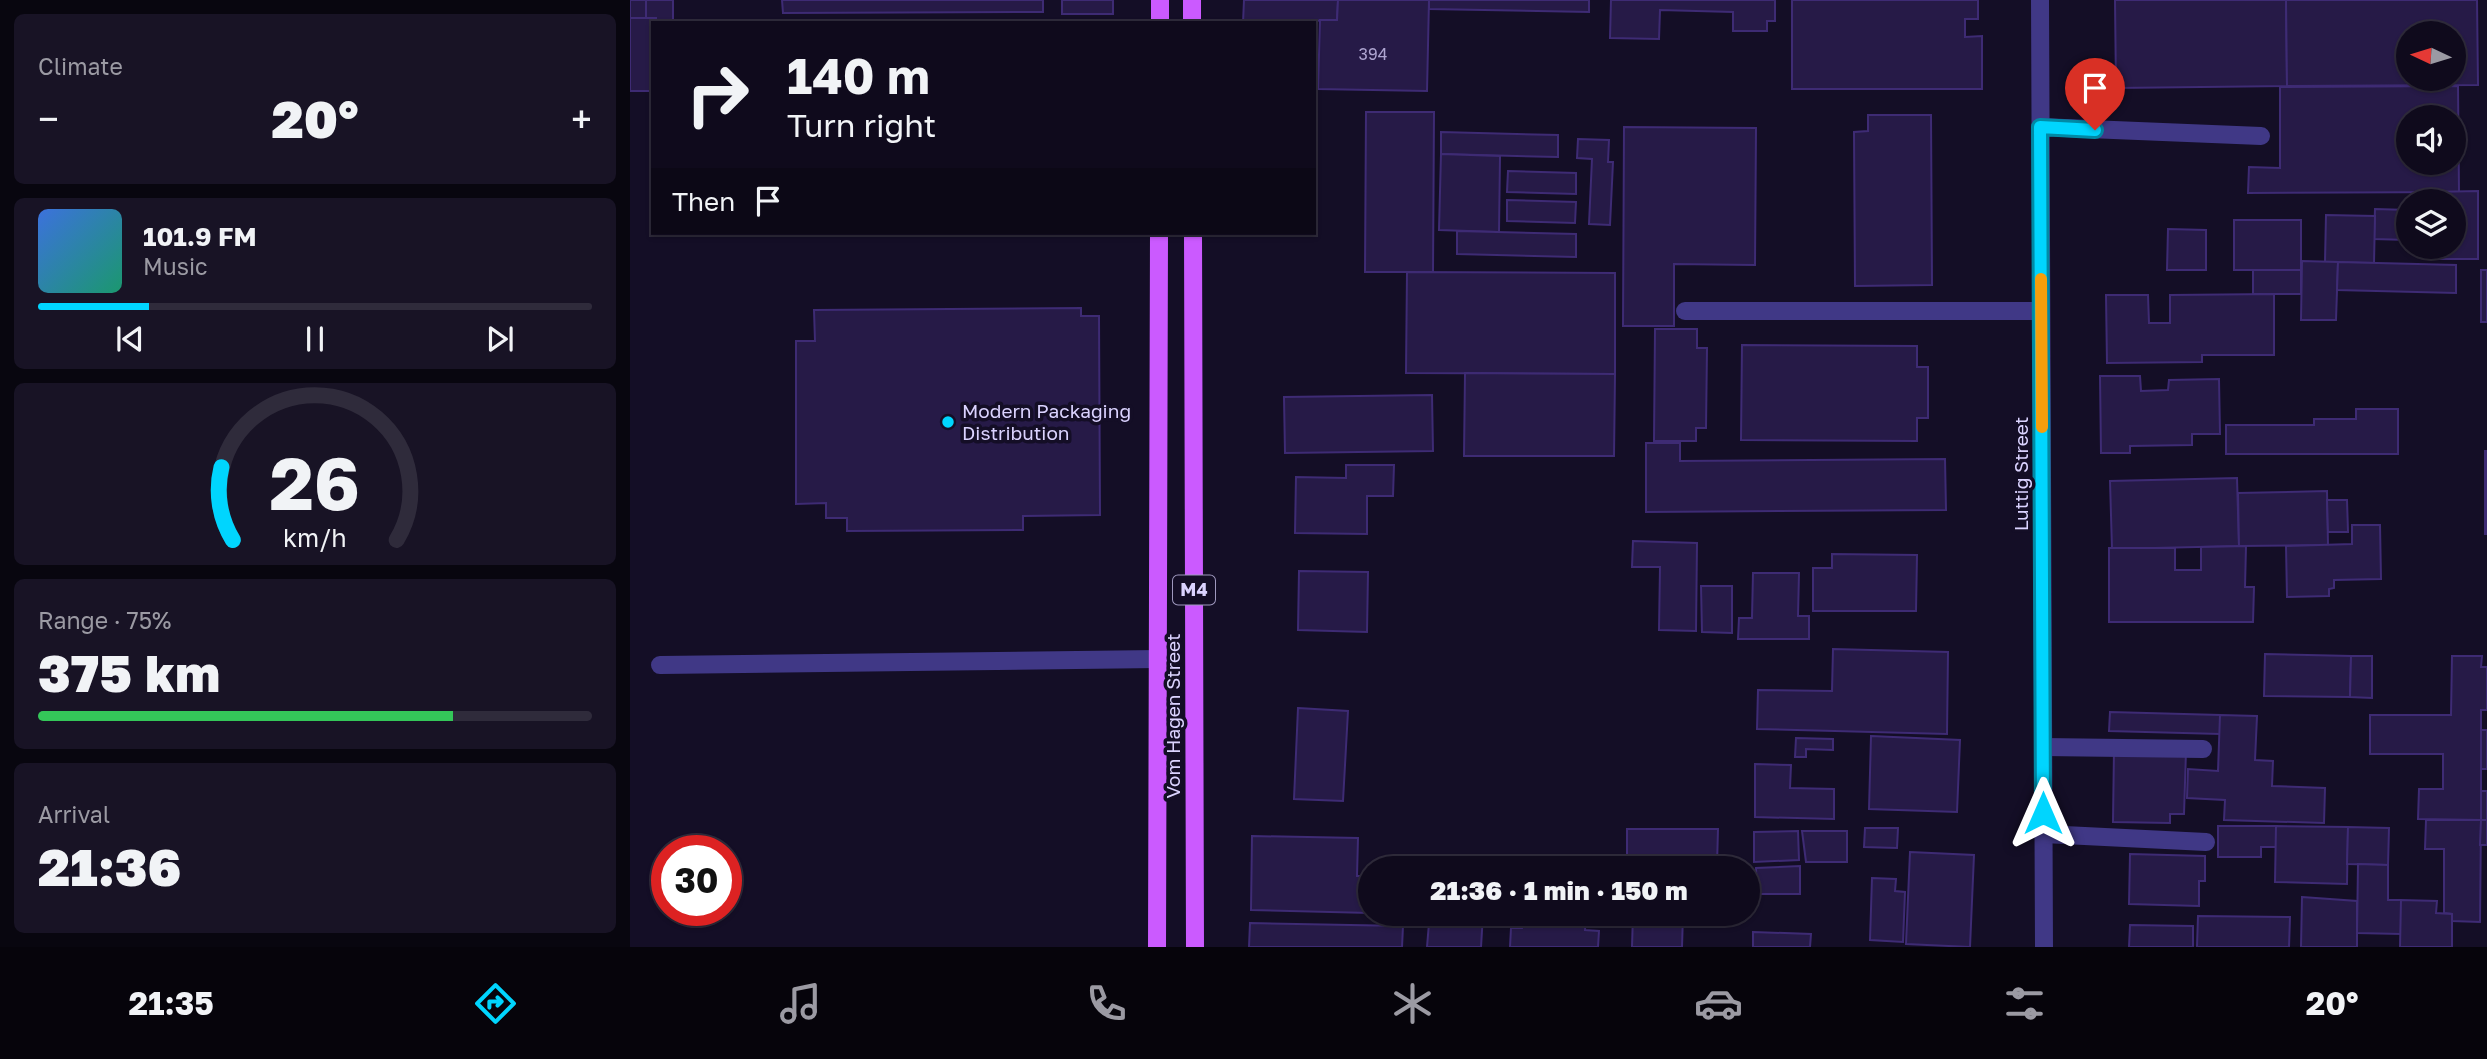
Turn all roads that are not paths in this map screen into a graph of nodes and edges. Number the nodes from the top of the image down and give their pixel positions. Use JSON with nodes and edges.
{"nodes":[{"id":1,"x":1160,"y":0,"type":"edge"},
{"id":2,"x":1192,"y":0,"type":"edge"},
{"id":3,"x":2040,"y":0,"type":"edge"},
{"id":4,"x":1160,"y":21,"type":"edge"},
{"id":5,"x":1192,"y":21,"type":"edge"},
{"id":6,"x":2040,"y":127,"type":"junction"},
{"id":7,"x":2261,"y":136,"type":"dead end"},
{"id":8,"x":1159,"y":235,"type":"edge"},
{"id":9,"x":1193,"y":235,"type":"edge"},
{"id":10,"x":1685,"y":311,"type":"dead end"},
{"id":11,"x":2041,"y":311,"type":"junction"},
{"id":12,"x":1158,"y":659,"type":"junction"},
{"id":13,"x":660,"y":665,"type":"dead end"},
{"id":14,"x":2043,"y":747,"type":"junction"},
{"id":15,"x":2203,"y":749,"type":"dead end"},
{"id":16,"x":2044,"y":834,"type":"junction"},
{"id":17,"x":2206,"y":842,"type":"dead end"},
{"id":18,"x":1157,"y":947,"type":"edge"},
{"id":19,"x":1195,"y":947,"type":"edge"},
{"id":20,"x":2044,"y":947,"type":"edge"}],
"edges":[{"from":1,"to":4,"type":"main road"},
{"from":2,"to":5,"type":"main road"},
{"from":3,"to":6,"type":"street","name":"Luttig Street"},
{"from":6,"to":7,"type":"street"},
{"from":6,"to":11,"type":"street","name":"Luttig Street"},
{"from":8,"to":12,"type":"main road","name":"Vom Hagen Street","number":"M4"},
{"from":9,"to":19,"type":"main road","name":"Vom Hagen Street","number":"M4"},
{"from":10,"to":11,"type":"street"},
{"from":11,"to":14,"type":"street","name":"Luttig Street"},
{"from":12,"to":13,"type":"street"},
{"from":12,"to":18,"type":"main road","name":"Vom Hagen Street","number":"M4"},
{"from":14,"to":15,"type":"street"},
{"from":14,"to":16,"type":"street","name":"Luttig Street"},
{"from":16,"to":17,"type":"street"},
{"from":16,"to":20,"type":"street","name":"Luttig Street"}]}
